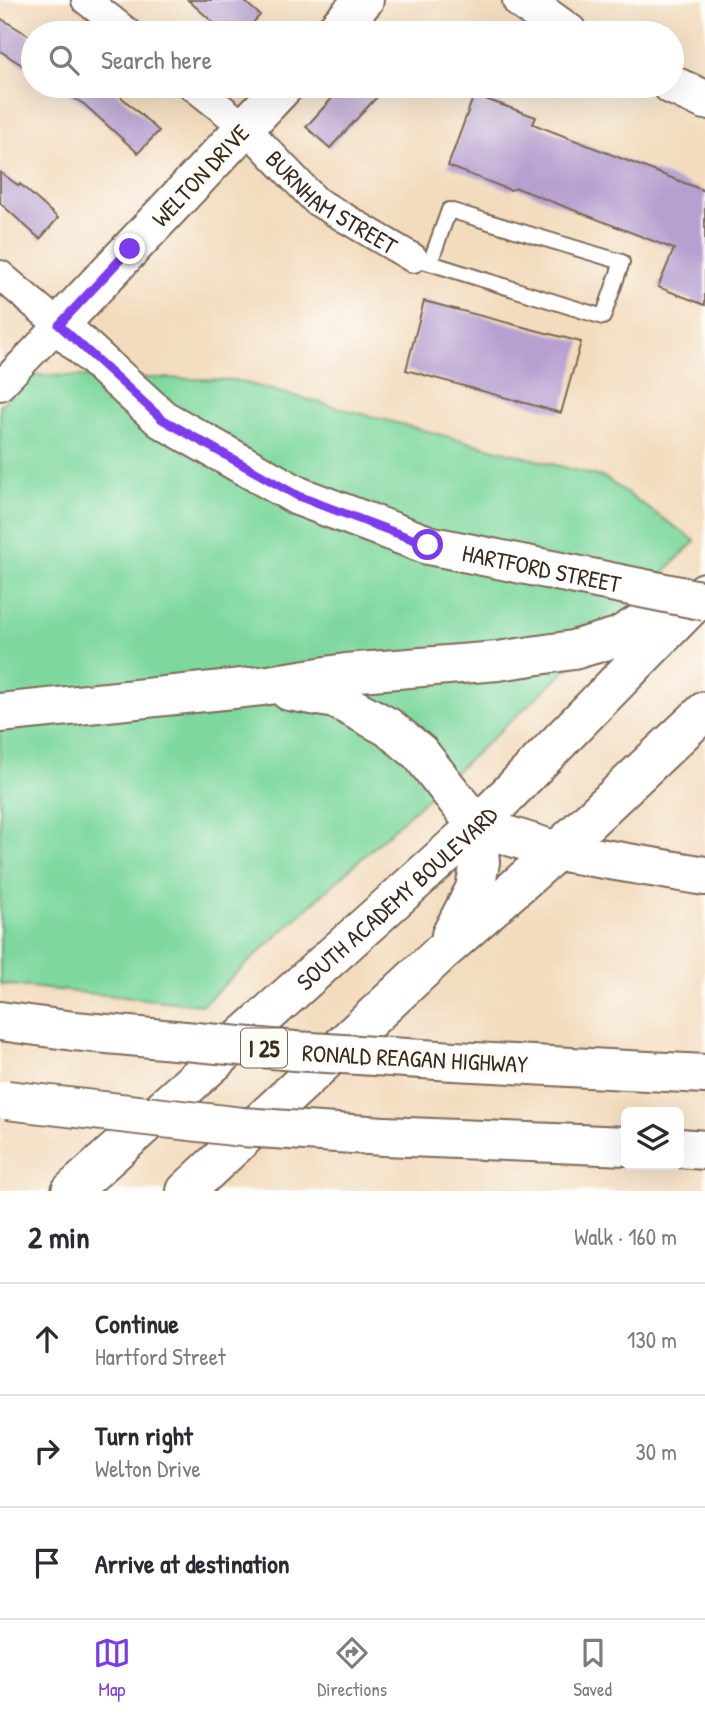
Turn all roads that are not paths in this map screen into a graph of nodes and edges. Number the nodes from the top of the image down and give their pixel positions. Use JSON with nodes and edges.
{"nodes":[{"id":1,"x":86,"y":0,"type":"edge"},
{"id":2,"x":364,"y":0,"type":"edge"},
{"id":3,"x":522,"y":0,"type":"edge"},
{"id":4,"x":113,"y":21,"type":"edge"},
{"id":5,"x":344,"y":21,"type":"edge"},
{"id":6,"x":551,"y":21,"type":"edge"},
{"id":7,"x":684,"y":90,"type":"edge"},
{"id":8,"x":208,"y":98,"type":"edge"},
{"id":9,"x":273,"y":98,"type":"edge"},
{"id":10,"x":705,"y":100,"type":"edge"},
{"id":11,"x":245,"y":127,"type":"junction"},
{"id":12,"x":422,"y":261,"type":"junction"},
{"id":13,"x":0,"y":275,"type":"edge"},
{"id":14,"x":59,"y":325,"type":"junction"},
{"id":15,"x":0,"y":386,"type":"edge"},
{"id":16,"x":705,"y":582,"type":"edge"},
{"id":17,"x":705,"y":592,"type":"edge"},
{"id":18,"x":705,"y":601,"type":"edge"},
{"id":19,"x":262,"y":686,"type":"junction"},
{"id":20,"x":705,"y":711,"type":"edge"},
{"id":21,"x":0,"y":713,"type":"edge"},
{"id":22,"x":477,"y":827,"type":"junction"},
{"id":23,"x":557,"y":851,"type":"junction"},
{"id":24,"x":705,"y":876,"type":"edge"},
{"id":25,"x":442,"y":952,"type":"junction"},
{"id":26,"x":0,"y":1021,"type":"edge"},
{"id":27,"x":705,"y":1074,"type":"edge"},
{"id":28,"x":3,"y":1099,"type":"edge"},
{"id":29,"x":621,"y":1146,"type":"edge"},
{"id":30,"x":684,"y":1149,"type":"edge"},
{"id":31,"x":705,"y":1150,"type":"edge"},
{"id":32,"x":71,"y":1191,"type":"edge"},
{"id":33,"x":186,"y":1191,"type":"edge"}],
"edges":[{"from":1,"to":4,"type":"street"},
{"from":2,"to":5,"type":"main road"},
{"from":3,"to":6,"type":"main road"},
{"from":7,"to":10,"type":"main road"},
{"from":8,"to":11,"type":"street","name":"BURNHAM STREET"},
{"from":9,"to":11,"type":"main road","name":"WELTON DRIVE"},
{"from":11,"to":12,"type":"street","name":"BURNHAM STREET"},
{"from":11,"to":14,"type":"main road","name":"WELTON DRIVE"},
{"from":12,"to":12,"type":"lane"},
{"from":13,"to":14,"type":"street","name":"HARTFORD STREET"},
{"from":14,"to":15,"type":"street","name":"WELTON DRIVE"},
{"from":14,"to":18,"type":"main road","name":"HARTFORD STREET","bridge":true},
{"from":16,"to":19,"type":"main road"},
{"from":17,"to":22,"type":"main road","name":"SOUTH ACADEMY BOULEVARD"},
{"from":19,"to":21,"type":"main road"},
{"from":19,"to":22,"type":"main road"},
{"from":20,"to":23,"type":"main road"},
{"from":22,"to":23,"type":"main road"},
{"from":22,"to":25,"type":"main road"},
{"from":22,"to":32,"type":"main road","name":"SOUTH ACADEMY BOULEVARD"},
{"from":23,"to":24,"type":"main road"},
{"from":23,"to":25,"type":"main road"},
{"from":25,"to":33,"type":"main road"},
{"from":26,"to":27,"type":"main road","name":"RONALD REAGAN HIGHWAY","number":"I 25","bridge":true},
{"from":28,"to":29,"type":"main road","bridge":true},
{"from":30,"to":31,"type":"main road"}]}
